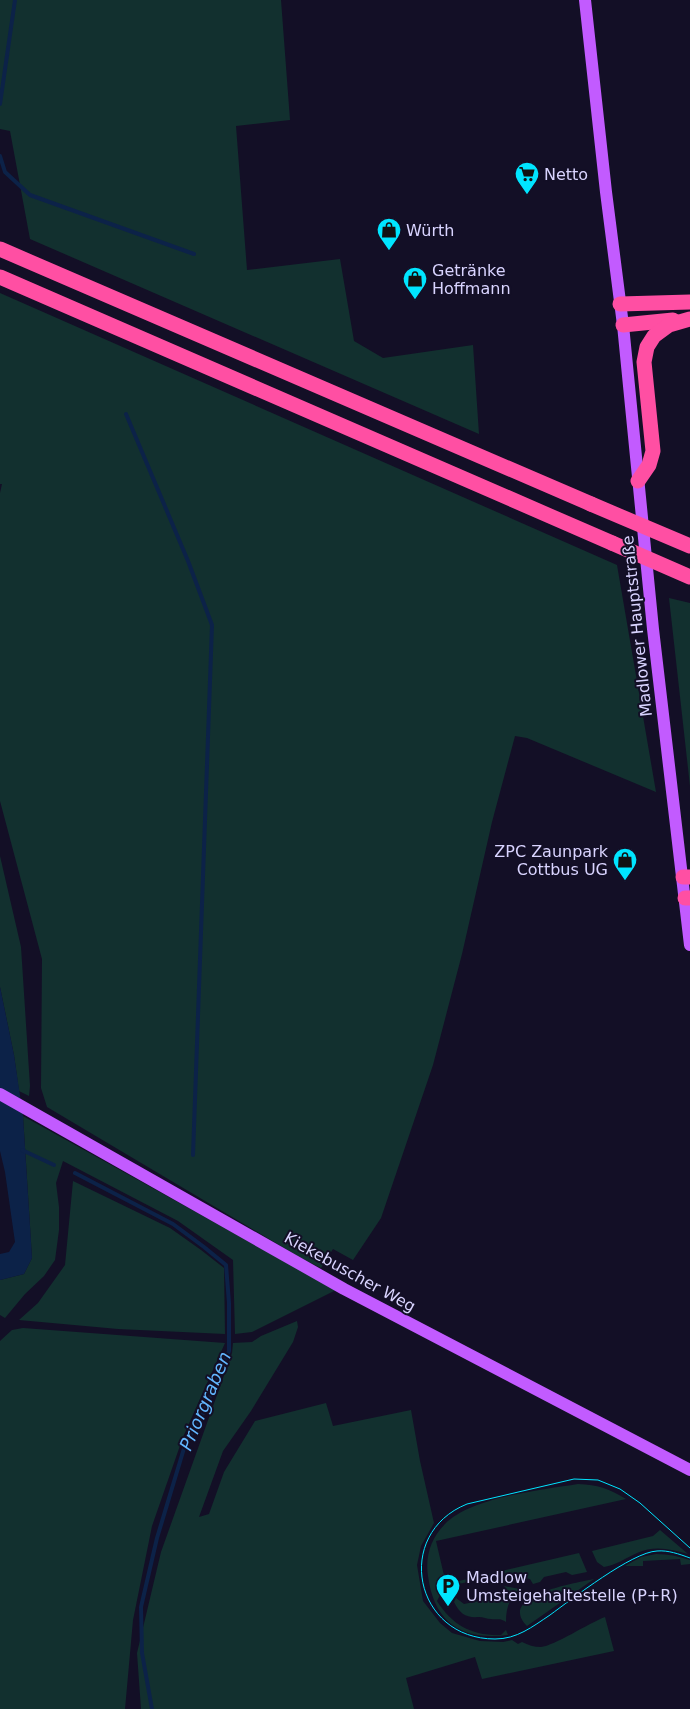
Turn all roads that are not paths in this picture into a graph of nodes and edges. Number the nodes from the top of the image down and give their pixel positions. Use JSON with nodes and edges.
{"nodes":[{"id":1,"x":585,"y":0,"type":"edge"},
{"id":2,"x":0,"y":249,"type":"edge"},
{"id":3,"x":0,"y":277,"type":"edge"},
{"id":4,"x":690,"y":302,"type":"edge"},
{"id":5,"x":620,"y":304,"type":"junction"},
{"id":6,"x":689,"y":319,"type":"edge"},
{"id":7,"x":623,"y":325,"type":"junction"},
{"id":8,"x":638,"y":481,"type":"junction"},
{"id":9,"x":690,"y":546,"type":"edge"},
{"id":10,"x":690,"y":577,"type":"edge"},
{"id":11,"x":687,"y":877,"type":"edge"},
{"id":12,"x":688,"y":898,"type":"edge"},
{"id":13,"x":690,"y":944,"type":"edge"},
{"id":14,"x":0,"y":1094,"type":"edge"},
{"id":15,"x":690,"y":1470,"type":"edge"}],
"edges":[{"from":1,"to":5,"type":"main road","name":"Madlower Hauptstraße"},
{"from":2,"to":9,"type":"highway","bridge":true},
{"from":3,"to":10,"type":"highway","bridge":true},
{"from":4,"to":5,"type":"highway"},
{"from":5,"to":7,"type":"main road","name":"Madlower Hauptstraße"},
{"from":6,"to":7,"type":"highway"},
{"from":6,"to":8,"type":"highway"},
{"from":7,"to":8,"type":"main road","name":"Madlower Hauptstraße"},
{"from":8,"to":11,"type":"main road","name":"Madlower Hauptstraße"},
{"from":11,"to":12,"type":"main road","name":"Madlower Hauptstraße"},
{"from":12,"to":13,"type":"main road","name":"Madlower Hauptstraße"},
{"from":14,"to":15,"type":"main road","name":"Kiekebuscher Weg"}]}
